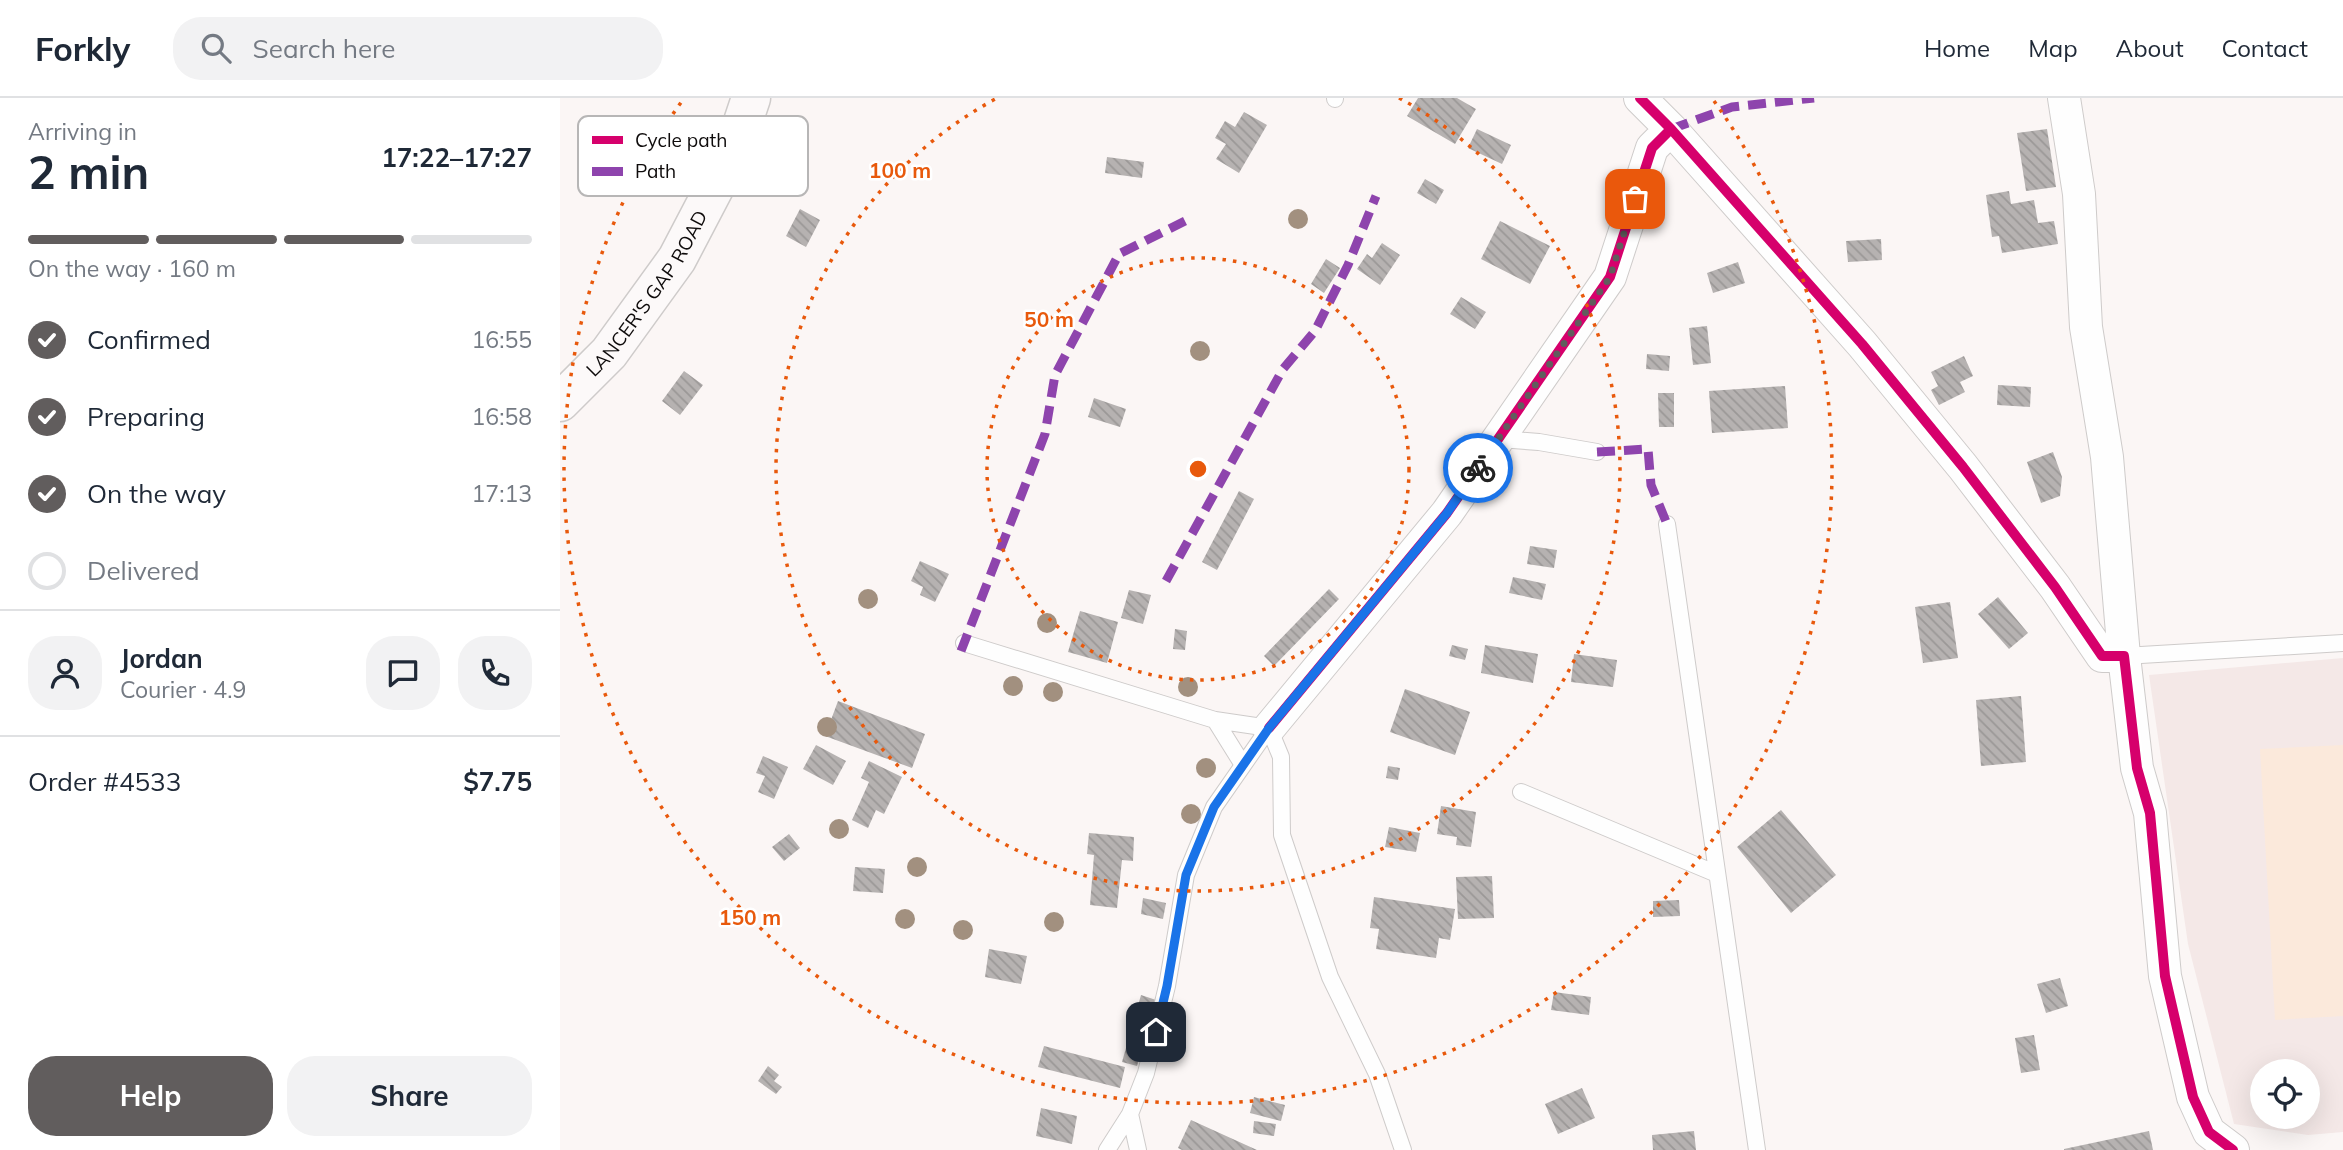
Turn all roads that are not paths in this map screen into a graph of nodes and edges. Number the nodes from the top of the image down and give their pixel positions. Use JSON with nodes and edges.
{"nodes":[{"id":1,"x":751,"y":98,"type":"edge"},
{"id":2,"x":1640,"y":98,"type":"edge"},
{"id":3,"x":2064,"y":98,"type":"edge"},
{"id":4,"x":745,"y":116,"type":"edge"},
{"id":5,"x":1671,"y":129,"type":"junction"},
{"id":6,"x":710,"y":196,"type":"edge"},
{"id":7,"x":560,"y":402,"type":"edge"},
{"id":8,"x":1499,"y":439,"type":"junction"},
{"id":9,"x":1597,"y":452,"type":"dead end"},
{"id":10,"x":1667,"y":524,"type":"dead end"},
{"id":11,"x":964,"y":643,"type":"dead end"},
{"id":12,"x":2343,"y":643,"type":"edge"},
{"id":13,"x":2124,"y":656,"type":"junction"},
{"id":14,"x":1215,"y":720,"type":"junction"},
{"id":15,"x":1269,"y":728,"type":"junction"},
{"id":16,"x":1243,"y":765,"type":"junction"},
{"id":17,"x":1521,"y":792,"type":"dead end"},
{"id":18,"x":1717,"y":874,"type":"junction"},
{"id":19,"x":1130,"y":1114,"type":"junction"},
{"id":20,"x":1107,"y":1150,"type":"edge"},
{"id":21,"x":1138,"y":1150,"type":"edge"},
{"id":22,"x":1404,"y":1150,"type":"edge"},
{"id":23,"x":1757,"y":1150,"type":"edge"},
{"id":24,"x":2233,"y":1150,"type":"edge"}],
"edges":[{"from":1,"to":4,"type":"main road","name":"LANCER'S GAP ROAD"},
{"from":2,"to":5,"type":"street"},
{"from":3,"to":13,"type":"street"},
{"from":5,"to":8,"type":"street"},
{"from":5,"to":13,"type":"street"},
{"from":6,"to":7,"type":"main road","name":"LANCER'S GAP ROAD"},
{"from":8,"to":9,"type":"lane"},
{"from":8,"to":15,"type":"street"},
{"from":10,"to":18,"type":"lane"},
{"from":11,"to":14,"type":"lane"},
{"from":12,"to":13,"type":"lane"},
{"from":13,"to":24,"type":"street"},
{"from":14,"to":15,"type":"lane"},
{"from":14,"to":16,"type":"lane"},
{"from":15,"to":16,"type":"lane"},
{"from":15,"to":22,"type":"lane"},
{"from":16,"to":19,"type":"lane"},
{"from":17,"to":18,"type":"lane"},
{"from":18,"to":23,"type":"lane"},
{"from":19,"to":20,"type":"lane"},
{"from":19,"to":21,"type":"lane"}]}
